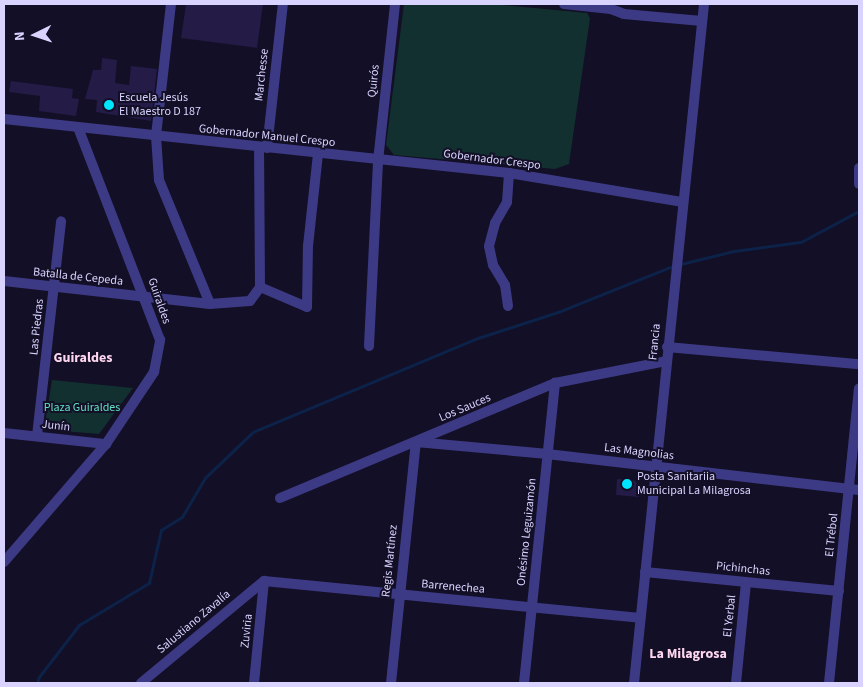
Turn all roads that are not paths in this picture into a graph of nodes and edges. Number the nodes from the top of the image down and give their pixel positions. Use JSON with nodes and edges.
{"nodes":[{"id":1,"x":171,"y":4,"type":"edge"},
{"id":2,"x":283,"y":4,"type":"edge"},
{"id":3,"x":395,"y":4,"type":"edge"},
{"id":4,"x":564,"y":4,"type":"edge"},
{"id":5,"x":704,"y":4,"type":"edge"},
{"id":6,"x":616,"y":6,"type":"edge"},
{"id":7,"x":702,"y":21,"type":"junction"},
{"id":8,"x":4,"y":119,"type":"edge"},
{"id":9,"x":78,"y":127,"type":"junction"},
{"id":10,"x":156,"y":136,"type":"junction"},
{"id":11,"x":263,"y":148,"type":"junction"},
{"id":12,"x":318,"y":154,"type":"junction"},
{"id":13,"x":378,"y":161,"type":"junction"},
{"id":14,"x":859,"y":168,"type":"edge"},
{"id":15,"x":509,"y":173,"type":"junction"},
{"id":16,"x":859,"y":184,"type":"edge"},
{"id":17,"x":682,"y":202,"type":"junction"},
{"id":18,"x":61,"y":221,"type":"dead end"},
{"id":19,"x":4,"y":281,"type":"edge"},
{"id":20,"x":54,"y":286,"type":"junction"},
{"id":21,"x":260,"y":287,"type":"junction"},
{"id":22,"x":145,"y":297,"type":"junction"},
{"id":23,"x":210,"y":304,"type":"junction"},
{"id":24,"x":508,"y":306,"type":"dead end"},
{"id":25,"x":369,"y":346,"type":"dead end"},
{"id":26,"x":667,"y":347,"type":"junction"},
{"id":27,"x":666,"y":361,"type":"junction"},
{"id":28,"x":859,"y":364,"type":"edge"},
{"id":29,"x":555,"y":383,"type":"junction"},
{"id":30,"x":859,"y":389,"type":"edge"},
{"id":31,"x":4,"y":432,"type":"edge"},
{"id":32,"x":37,"y":436,"type":"junction"},
{"id":33,"x":416,"y":442,"type":"junction"},
{"id":34,"x":106,"y":444,"type":"junction"},
{"id":35,"x":547,"y":454,"type":"junction"},
{"id":36,"x":654,"y":466,"type":"junction"},
{"id":37,"x":854,"y":490,"type":"edge"},
{"id":38,"x":280,"y":498,"type":"dead end"},
{"id":39,"x":4,"y":562,"type":"edge"},
{"id":40,"x":645,"y":572,"type":"junction"},
{"id":41,"x":264,"y":581,"type":"junction"},
{"id":42,"x":746,"y":582,"type":"junction"},
{"id":43,"x":839,"y":591,"type":"junction"},
{"id":44,"x":399,"y":594,"type":"junction"},
{"id":45,"x":532,"y":606,"type":"junction"},
{"id":46,"x":640,"y":618,"type":"junction"},
{"id":47,"x":141,"y":683,"type":"edge"},
{"id":48,"x":254,"y":683,"type":"edge"},
{"id":49,"x":391,"y":683,"type":"edge"},
{"id":50,"x":524,"y":683,"type":"edge"},
{"id":51,"x":634,"y":683,"type":"edge"},
{"id":52,"x":736,"y":683,"type":"edge"},
{"id":53,"x":829,"y":683,"type":"edge"}],
"edges":[{"from":1,"to":10,"type":"street"},
{"from":2,"to":11,"type":"street","name":"Marchesse"},
{"from":3,"to":13,"type":"street","name":"Quirós"},
{"from":4,"to":6,"type":"street"},
{"from":5,"to":7,"type":"street","name":"Francia"},
{"from":6,"to":7,"type":"street"},
{"from":7,"to":17,"type":"street","name":"Francia"},
{"from":8,"to":9,"type":"street","name":"Gobernador Manuel Crespo"},
{"from":9,"to":10,"type":"street","name":"Gobernador Manuel Crespo"},
{"from":9,"to":22,"type":"street","name":"Guiraldes"},
{"from":10,"to":11,"type":"street","name":"Gobernador Manuel Crespo"},
{"from":10,"to":23,"type":"street"},
{"from":11,"to":12,"type":"street","name":"Gobernador Manuel Crespo"},
{"from":11,"to":21,"type":"street","name":"Marchesse"},
{"from":12,"to":13,"type":"street","name":"Gobernador Manuel Crespo"},
{"from":12,"to":21,"type":"street"},
{"from":13,"to":15,"type":"street","name":"Gobernador Crespo"},
{"from":13,"to":25,"type":"street","name":"Quirós"},
{"from":14,"to":16,"type":"street"},
{"from":15,"to":17,"type":"street","name":"Gobernador Crespo"},
{"from":15,"to":24,"type":"street"},
{"from":17,"to":26,"type":"street","name":"Francia"},
{"from":18,"to":20,"type":"street","name":"Las Piedras"},
{"from":19,"to":20,"type":"street","name":"Batalla de Cepeda"},
{"from":20,"to":22,"type":"street","name":"Batalla de Cepeda"},
{"from":20,"to":32,"type":"street","name":"Las Piedras"},
{"from":21,"to":23,"type":"street","name":"Batalla de Cepeda"},
{"from":22,"to":23,"type":"street","name":"Batalla de Cepeda"},
{"from":22,"to":34,"type":"street","name":"Guiraldes"},
{"from":26,"to":27,"type":"street","name":"Francia"},
{"from":26,"to":28,"type":"street"},
{"from":27,"to":29,"type":"street","name":"Los Sauces"},
{"from":27,"to":36,"type":"street","name":"Francia"},
{"from":29,"to":33,"type":"street","name":"Los Sauces"},
{"from":29,"to":35,"type":"street","name":"Onésimo Leguizamón"},
{"from":30,"to":37,"type":"street","name":"El Trébol"},
{"from":31,"to":32,"type":"street","name":"Junín"},
{"from":32,"to":34,"type":"street","name":"Junín"},
{"from":33,"to":35,"type":"street","name":"Las Magnolias"},
{"from":33,"to":38,"type":"street","name":"Los Sauces"},
{"from":33,"to":44,"type":"street","name":"Regis Martínez"},
{"from":34,"to":39,"type":"street","name":"Guiraldes"},
{"from":35,"to":36,"type":"street","name":"Las Magnolias"},
{"from":35,"to":45,"type":"street","name":"Onésimo Leguizamón"},
{"from":36,"to":37,"type":"street","name":"Las Magnolias"},
{"from":36,"to":40,"type":"street","name":"Francia"},
{"from":37,"to":43,"type":"street","name":"El Trébol"},
{"from":40,"to":42,"type":"street","name":"Pichinchas"},
{"from":40,"to":46,"type":"street","name":"Francia"},
{"from":41,"to":44,"type":"street","name":"Barrenechea"},
{"from":41,"to":47,"type":"street","name":"Salustiano Zavalía"},
{"from":41,"to":48,"type":"street","name":"Zuviria"},
{"from":42,"to":43,"type":"street","name":"Pichinchas"},
{"from":42,"to":52,"type":"street","name":"El Yerbal"},
{"from":43,"to":53,"type":"street","name":"El Trébol"},
{"from":44,"to":45,"type":"street","name":"Barrenechea"},
{"from":44,"to":49,"type":"street","name":"Regis Martínez"},
{"from":45,"to":46,"type":"street","name":"Barrenechea"},
{"from":45,"to":50,"type":"street","name":"Onésimo Leguizamón"},
{"from":46,"to":51,"type":"street","name":"Francia"}]}
